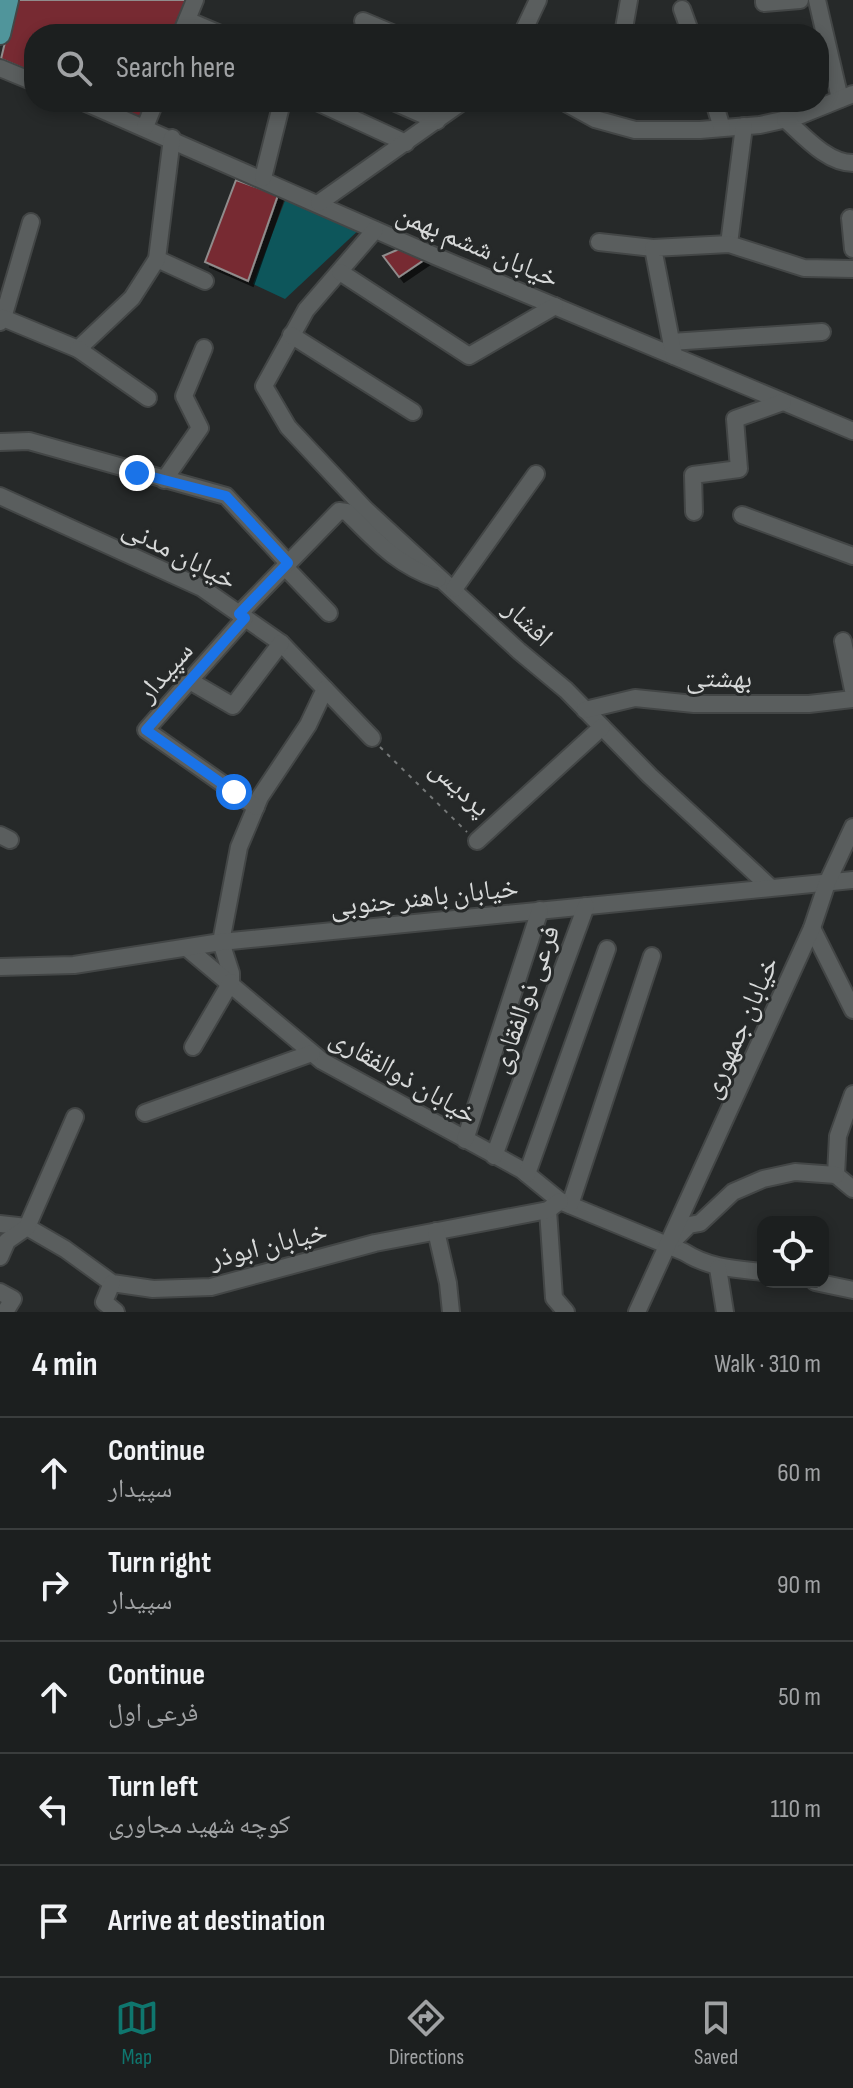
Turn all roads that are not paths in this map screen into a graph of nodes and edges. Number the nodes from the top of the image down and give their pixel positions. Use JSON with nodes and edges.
{"nodes":[{"id":1,"x":8,"y":0,"type":"edge"},
{"id":2,"x":195,"y":0,"type":"edge"},
{"id":3,"x":538,"y":0,"type":"edge"},
{"id":4,"x":629,"y":0,"type":"edge"},
{"id":5,"x":764,"y":0,"type":"edge"},
{"id":6,"x":800,"y":0,"type":"edge"},
{"id":7,"x":817,"y":0,"type":"edge"},
{"id":8,"x":682,"y":9,"type":"dead end"},
{"id":9,"x":363,"y":21,"type":"dead end"},
{"id":10,"x":185,"y":24,"type":"edge"},
{"id":11,"x":370,"y":24,"type":"edge"},
{"id":12,"x":527,"y":24,"type":"edge"},
{"id":13,"x":625,"y":24,"type":"edge"},
{"id":14,"x":687,"y":24,"type":"edge"},
{"id":15,"x":824,"y":24,"type":"edge"},
{"id":16,"x":0,"y":34,"type":"edge"},
{"id":17,"x":829,"y":40,"type":"edge"},
{"id":18,"x":0,"y":68,"type":"edge"},
{"id":19,"x":24,"y":78,"type":"edge"},
{"id":20,"x":846,"y":97,"type":"edge"},
{"id":21,"x":108,"y":112,"type":"edge"},
{"id":22,"x":151,"y":112,"type":"edge"},
{"id":23,"x":280,"y":112,"type":"edge"},
{"id":24,"x":339,"y":112,"type":"edge"},
{"id":25,"x":417,"y":112,"type":"edge"},
{"id":26,"x":449,"y":112,"type":"edge"},
{"id":27,"x":582,"y":112,"type":"edge"},
{"id":28,"x":717,"y":112,"type":"edge"},
{"id":29,"x":804,"y":112,"type":"edge"},
{"id":30,"x":785,"y":119,"type":"junction"},
{"id":31,"x":437,"y":121,"type":"junction"},
{"id":32,"x":744,"y":126,"type":"junction"},
{"id":33,"x":145,"y":127,"type":"junction"},
{"id":34,"x":722,"y":128,"type":"junction"},
{"id":35,"x":172,"y":138,"type":"junction"},
{"id":36,"x":406,"y":143,"type":"junction"},
{"id":37,"x":853,"y":163,"type":"edge"},
{"id":38,"x":263,"y":178,"type":"junction"},
{"id":39,"x":319,"y":203,"type":"junction"},
{"id":40,"x":850,"y":218,"type":"dead end"},
{"id":41,"x":31,"y":222,"type":"dead end"},
{"id":42,"x":375,"y":230,"type":"junction"},
{"id":43,"x":599,"y":242,"type":"dead end"},
{"id":44,"x":729,"y":244,"type":"junction"},
{"id":45,"x":653,"y":248,"type":"junction"},
{"id":46,"x":853,"y":249,"type":"edge"},
{"id":47,"x":157,"y":259,"type":"junction"},
{"id":48,"x":853,"y":269,"type":"edge"},
{"id":49,"x":340,"y":272,"type":"junction"},
{"id":50,"x":205,"y":281,"type":"dead end"},
{"id":51,"x":555,"y":306,"type":"junction"},
{"id":52,"x":2,"y":320,"type":"edge"},
{"id":53,"x":822,"y":332,"type":"dead end"},
{"id":54,"x":291,"y":335,"type":"junction"},
{"id":55,"x":204,"y":348,"type":"dead end"},
{"id":56,"x":78,"y":349,"type":"junction"},
{"id":57,"x":672,"y":349,"type":"junction"},
{"id":58,"x":148,"y":398,"type":"dead end"},
{"id":59,"x":783,"y":402,"type":"junction"},
{"id":60,"x":413,"y":412,"type":"dead end"},
{"id":61,"x":853,"y":431,"type":"edge"},
{"id":62,"x":0,"y":442,"type":"edge"},
{"id":63,"x":536,"y":474,"type":"dead end"},
{"id":64,"x":164,"y":480,"type":"junction"},
{"id":65,"x":0,"y":496,"type":"edge"},
{"id":66,"x":694,"y":512,"type":"dead end"},
{"id":67,"x":742,"y":515,"type":"dead end"},
{"id":68,"x":853,"y":556,"type":"edge"},
{"id":69,"x":287,"y":565,"type":"junction"},
{"id":70,"x":450,"y":585,"type":"junction"},
{"id":71,"x":329,"y":613,"type":"dead end"},
{"id":72,"x":242,"y":616,"type":"junction"},
{"id":73,"x":843,"y":641,"type":"dead end"},
{"id":74,"x":281,"y":643,"type":"junction"},
{"id":75,"x":190,"y":681,"type":"junction"},
{"id":76,"x":325,"y":689,"type":"junction"},
{"id":77,"x":853,"y":690,"type":"edge"},
{"id":78,"x":853,"y":699,"type":"edge"},
{"id":79,"x":585,"y":710,"type":"junction"},
{"id":80,"x":602,"y":727,"type":"junction"},
{"id":81,"x":372,"y":738,"type":"road end"},
{"id":82,"x":256,"y":807,"type":"junction"},
{"id":83,"x":853,"y":827,"type":"edge"},
{"id":84,"x":477,"y":841,"type":"road end"},
{"id":85,"x":853,"y":880,"type":"edge"},
{"id":86,"x":827,"y":883,"type":"junction"},
{"id":87,"x":770,"y":887,"type":"junction"},
{"id":88,"x":586,"y":906,"type":"junction"},
{"id":89,"x":540,"y":910,"type":"junction"},
{"id":90,"x":812,"y":928,"type":"junction"},
{"id":91,"x":221,"y":942,"type":"junction"},
{"id":92,"x":187,"y":948,"type":"junction"},
{"id":93,"x":607,"y":949,"type":"dead end"},
{"id":94,"x":652,"y":956,"type":"dead end"},
{"id":95,"x":0,"y":967,"type":"edge"},
{"id":96,"x":231,"y":982,"type":"junction"},
{"id":97,"x":853,"y":1010,"type":"edge"},
{"id":98,"x":193,"y":1047,"type":"dead end"},
{"id":99,"x":312,"y":1053,"type":"junction"},
{"id":100,"x":853,"y":1094,"type":"edge"},
{"id":101,"x":145,"y":1113,"type":"dead end"},
{"id":102,"x":75,"y":1117,"type":"dead end"},
{"id":103,"x":465,"y":1140,"type":"junction"},
{"id":104,"x":494,"y":1156,"type":"junction"},
{"id":105,"x":527,"y":1174,"type":"junction"},
{"id":106,"x":836,"y":1175,"type":"junction"},
{"id":107,"x":853,"y":1189,"type":"edge"},
{"id":108,"x":559,"y":1205,"type":"junction"},
{"id":109,"x":0,"y":1224,"type":"edge"},
{"id":110,"x":27,"y":1227,"type":"junction"},
{"id":111,"x":436,"y":1231,"type":"junction"},
{"id":112,"x":668,"y":1246,"type":"junction"},
{"id":113,"x":0,"y":1257,"type":"edge"},
{"id":114,"x":718,"y":1268,"type":"junction"},
{"id":115,"x":757,"y":1271,"type":"edge"},
{"id":116,"x":112,"y":1283,"type":"junction"},
{"id":117,"x":829,"y":1285,"type":"edge"},
{"id":118,"x":853,"y":1290,"type":"edge"},
{"id":119,"x":0,"y":1292,"type":"edge"},
{"id":120,"x":5,"y":1312,"type":"edge"},
{"id":121,"x":116,"y":1312,"type":"edge"},
{"id":122,"x":451,"y":1312,"type":"edge"},
{"id":123,"x":566,"y":1312,"type":"edge"},
{"id":124,"x":637,"y":1312,"type":"edge"},
{"id":125,"x":725,"y":1312,"type":"edge"}],
"edges":[{"from":1,"to":16,"type":"main road"},
{"from":2,"to":10,"type":"street"},
{"from":3,"to":12,"type":"street"},
{"from":4,"to":13,"type":"street"},
{"from":5,"to":6,"type":"street"},
{"from":7,"to":15,"type":"street"},
{"from":8,"to":14,"type":"street"},
{"from":9,"to":11,"type":"street"},
{"from":17,"to":20,"type":"street"},
{"from":18,"to":19,"type":"street"},
{"from":21,"to":33,"type":"street","name":"خیابان ششم بهمن"},
{"from":22,"to":33,"type":"street"},
{"from":23,"to":38,"type":"street"},
{"from":24,"to":36,"type":"street"},
{"from":25,"to":31,"type":"street"},
{"from":26,"to":31,"type":"street"},
{"from":27,"to":34,"type":"street"},
{"from":28,"to":34,"type":"street"},
{"from":29,"to":30,"type":"street"},
{"from":30,"to":32,"type":"street"},
{"from":30,"to":37,"type":"street"},
{"from":31,"to":36,"type":"street"},
{"from":32,"to":34,"type":"street"},
{"from":32,"to":44,"type":"street"},
{"from":33,"to":35,"type":"street","name":"خیابان ششم بهمن"},
{"from":35,"to":38,"type":"street","name":"خیابان ششم بهمن"},
{"from":35,"to":47,"type":"street"},
{"from":36,"to":39,"type":"street"},
{"from":38,"to":39,"type":"street","name":"خیابان ششم بهمن"},
{"from":39,"to":42,"type":"street","name":"خیابان ششم بهمن"},
{"from":40,"to":46,"type":"street"},
{"from":41,"to":52,"type":"street"},
{"from":42,"to":49,"type":"street"},
{"from":42,"to":51,"type":"street","name":"خیابان ششم بهمن"},
{"from":43,"to":45,"type":"street"},
{"from":44,"to":45,"type":"street"},
{"from":44,"to":48,"type":"street"},
{"from":45,"to":57,"type":"street"},
{"from":47,"to":50,"type":"street"},
{"from":47,"to":56,"type":"street"},
{"from":49,"to":51,"type":"street"},
{"from":49,"to":54,"type":"street"},
{"from":51,"to":57,"type":"street","name":"خیابان ششم بهمن"},
{"from":52,"to":56,"type":"street"},
{"from":53,"to":57,"type":"street"},
{"from":54,"to":60,"type":"street"},
{"from":54,"to":70,"type":"street","name":"افشار"},
{"from":55,"to":64,"type":"street"},
{"from":56,"to":58,"type":"street"},
{"from":57,"to":59,"type":"street","name":"خیابان ششم بهمن"},
{"from":59,"to":61,"type":"street","name":"خیابان ششم بهمن"},
{"from":59,"to":66,"type":"street"},
{"from":62,"to":64,"type":"street"},
{"from":63,"to":70,"type":"street"},
{"from":64,"to":69,"type":"street"},
{"from":65,"to":72,"type":"street","name":"خیابان مدنی"},
{"from":67,"to":68,"type":"street"},
{"from":69,"to":70,"type":"street","name":"سپیدار"},
{"from":69,"to":71,"type":"street"},
{"from":69,"to":72,"type":"street","name":"سپیدار"},
{"from":70,"to":79,"type":"street","name":"افشار"},
{"from":72,"to":74,"type":"street","name":"خیابان مدنی"},
{"from":72,"to":75,"type":"street","name":"سپیدار"},
{"from":73,"to":77,"type":"street"},
{"from":74,"to":75,"type":"street"},
{"from":74,"to":76,"type":"street","name":"خیابان مدنی"},
{"from":75,"to":82,"type":"street","name":"سپیدار"},
{"from":76,"to":81,"type":"street"},
{"from":76,"to":82,"type":"street"},
{"from":78,"to":79,"type":"street","name":"بهشتی"},
{"from":79,"to":80,"type":"street","name":"افشار"},
{"from":80,"to":84,"type":"street","name":"پردیس"},
{"from":80,"to":87,"type":"street","name":"افشار"},
{"from":82,"to":91,"type":"street"},
{"from":83,"to":86,"type":"street","name":"خیابان جمهوری"},
{"from":85,"to":86,"type":"street","name":"خیابان باهنر جنوبی"},
{"from":86,"to":87,"type":"street","name":"خیابان باهنر جنوبی"},
{"from":86,"to":90,"type":"street","name":"خیابان جمهوری"},
{"from":87,"to":88,"type":"street","name":"خیابان باهنر جنوبی"},
{"from":88,"to":89,"type":"street","name":"خیابان باهنر جنوبی"},
{"from":88,"to":104,"type":"street","name":"فرعی ذوالفقاری"},
{"from":89,"to":91,"type":"street","name":"خیابان باهنر جنوبی"},
{"from":89,"to":103,"type":"street"},
{"from":90,"to":97,"type":"street"},
{"from":90,"to":112,"type":"street","name":"خیابان جمهوری"},
{"from":91,"to":92,"type":"street","name":"خیابان باهنر جنوبی"},
{"from":91,"to":96,"type":"street"},
{"from":92,"to":95,"type":"street","name":"خیابان باهنر جنوبی"},
{"from":92,"to":96,"type":"street","name":"خیابان ذوالفقاری"},
{"from":93,"to":105,"type":"street"},
{"from":94,"to":108,"type":"street"},
{"from":96,"to":98,"type":"street"},
{"from":96,"to":99,"type":"street","name":"خیابان ذوالفقاری"},
{"from":99,"to":101,"type":"street"},
{"from":99,"to":103,"type":"street","name":"خیابان ذوالفقاری"},
{"from":100,"to":106,"type":"street"},
{"from":102,"to":110,"type":"street"},
{"from":103,"to":104,"type":"street","name":"خیابان ذوالفقاری"},
{"from":104,"to":105,"type":"street","name":"خیابان ذوالفقاری"},
{"from":105,"to":108,"type":"street","name":"خیابان ذوالفقاری"},
{"from":106,"to":107,"type":"street"},
{"from":106,"to":112,"type":"street"},
{"from":108,"to":111,"type":"street","name":"خیابان ابوذر"},
{"from":108,"to":112,"type":"street","name":"خیابان ذوالفقاری"},
{"from":108,"to":123,"type":"street"},
{"from":109,"to":110,"type":"street","name":"خیابان ابوذر"},
{"from":110,"to":113,"type":"street"},
{"from":110,"to":116,"type":"street","name":"خیابان ابوذر"},
{"from":111,"to":116,"type":"street","name":"خیابان ابوذر"},
{"from":111,"to":122,"type":"street"},
{"from":112,"to":114,"type":"street","name":"خیابان ذوالفقاری"},
{"from":112,"to":124,"type":"street","name":"خیابان جمهوری"},
{"from":114,"to":115,"type":"street","name":"خیابان ذوالفقاری"},
{"from":114,"to":125,"type":"street"},
{"from":116,"to":121,"type":"street"},
{"from":117,"to":118,"type":"street"},
{"from":119,"to":120,"type":"street"}]}
